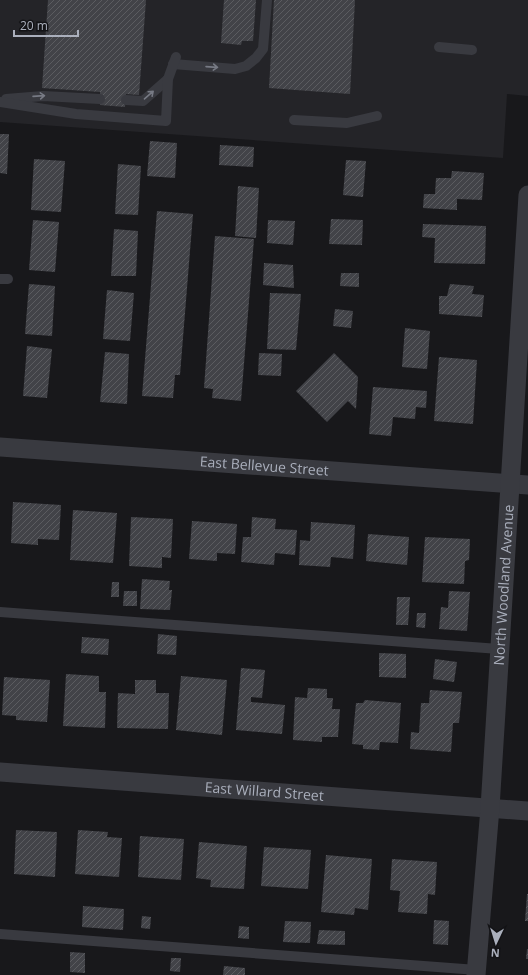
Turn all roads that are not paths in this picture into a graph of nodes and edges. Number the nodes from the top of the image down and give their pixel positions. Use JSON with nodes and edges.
{"nodes":[{"id":1,"x":267,"y":0,"type":"edge"},
{"id":2,"x":439,"y":47,"type":"dead end"},
{"id":3,"x":472,"y":50,"type":"dead end"},
{"id":4,"x":168,"y":79,"type":"junction"},
{"id":5,"x":100,"y":99,"type":"dead end"},
{"id":6,"x":126,"y":100,"type":"dead end"},
{"id":7,"x":0,"y":101,"type":"edge"},
{"id":8,"x":377,"y":116,"type":"dead end"},
{"id":9,"x":294,"y":120,"type":"dead end"},
{"id":10,"x":528,"y":195,"type":"edge"},
{"id":11,"x":0,"y":447,"type":"edge"},
{"id":12,"x":509,"y":483,"type":"junction"},
{"id":13,"x":528,"y":485,"type":"edge"},
{"id":14,"x":0,"y":612,"type":"edge"},
{"id":15,"x":499,"y":649,"type":"junction"},
{"id":16,"x":0,"y":772,"type":"edge"},
{"id":17,"x":490,"y":808,"type":"junction"},
{"id":18,"x":528,"y":811,"type":"edge"},
{"id":19,"x":0,"y":934,"type":"edge"},
{"id":20,"x":476,"y":973,"type":"edge"}],
"edges":[{"from":4,"to":1,"type":"lane","one_way":true},
{"from":2,"to":3,"type":"lane"},
{"from":6,"to":4,"type":"lane","one_way":true},
{"from":4,"to":7,"type":"lane"},
{"from":7,"to":5,"type":"lane","one_way":true},
{"from":8,"to":9,"type":"lane"},
{"from":10,"to":12,"type":"street","name":"North Woodland Avenue"},
{"from":11,"to":12,"type":"street","name":"East Bellevue Street"},
{"from":12,"to":13,"type":"street","name":"East Bellevue Street"},
{"from":12,"to":15,"type":"street","name":"North Woodland Avenue"},
{"from":14,"to":15,"type":"lane"},
{"from":15,"to":17,"type":"street","name":"North Woodland Avenue"},
{"from":16,"to":17,"type":"street","name":"East Willard Street"},
{"from":17,"to":18,"type":"street","name":"East Willard Street"},
{"from":17,"to":20,"type":"street","name":"North Woodland Avenue"},
{"from":19,"to":20,"type":"lane"}]}
